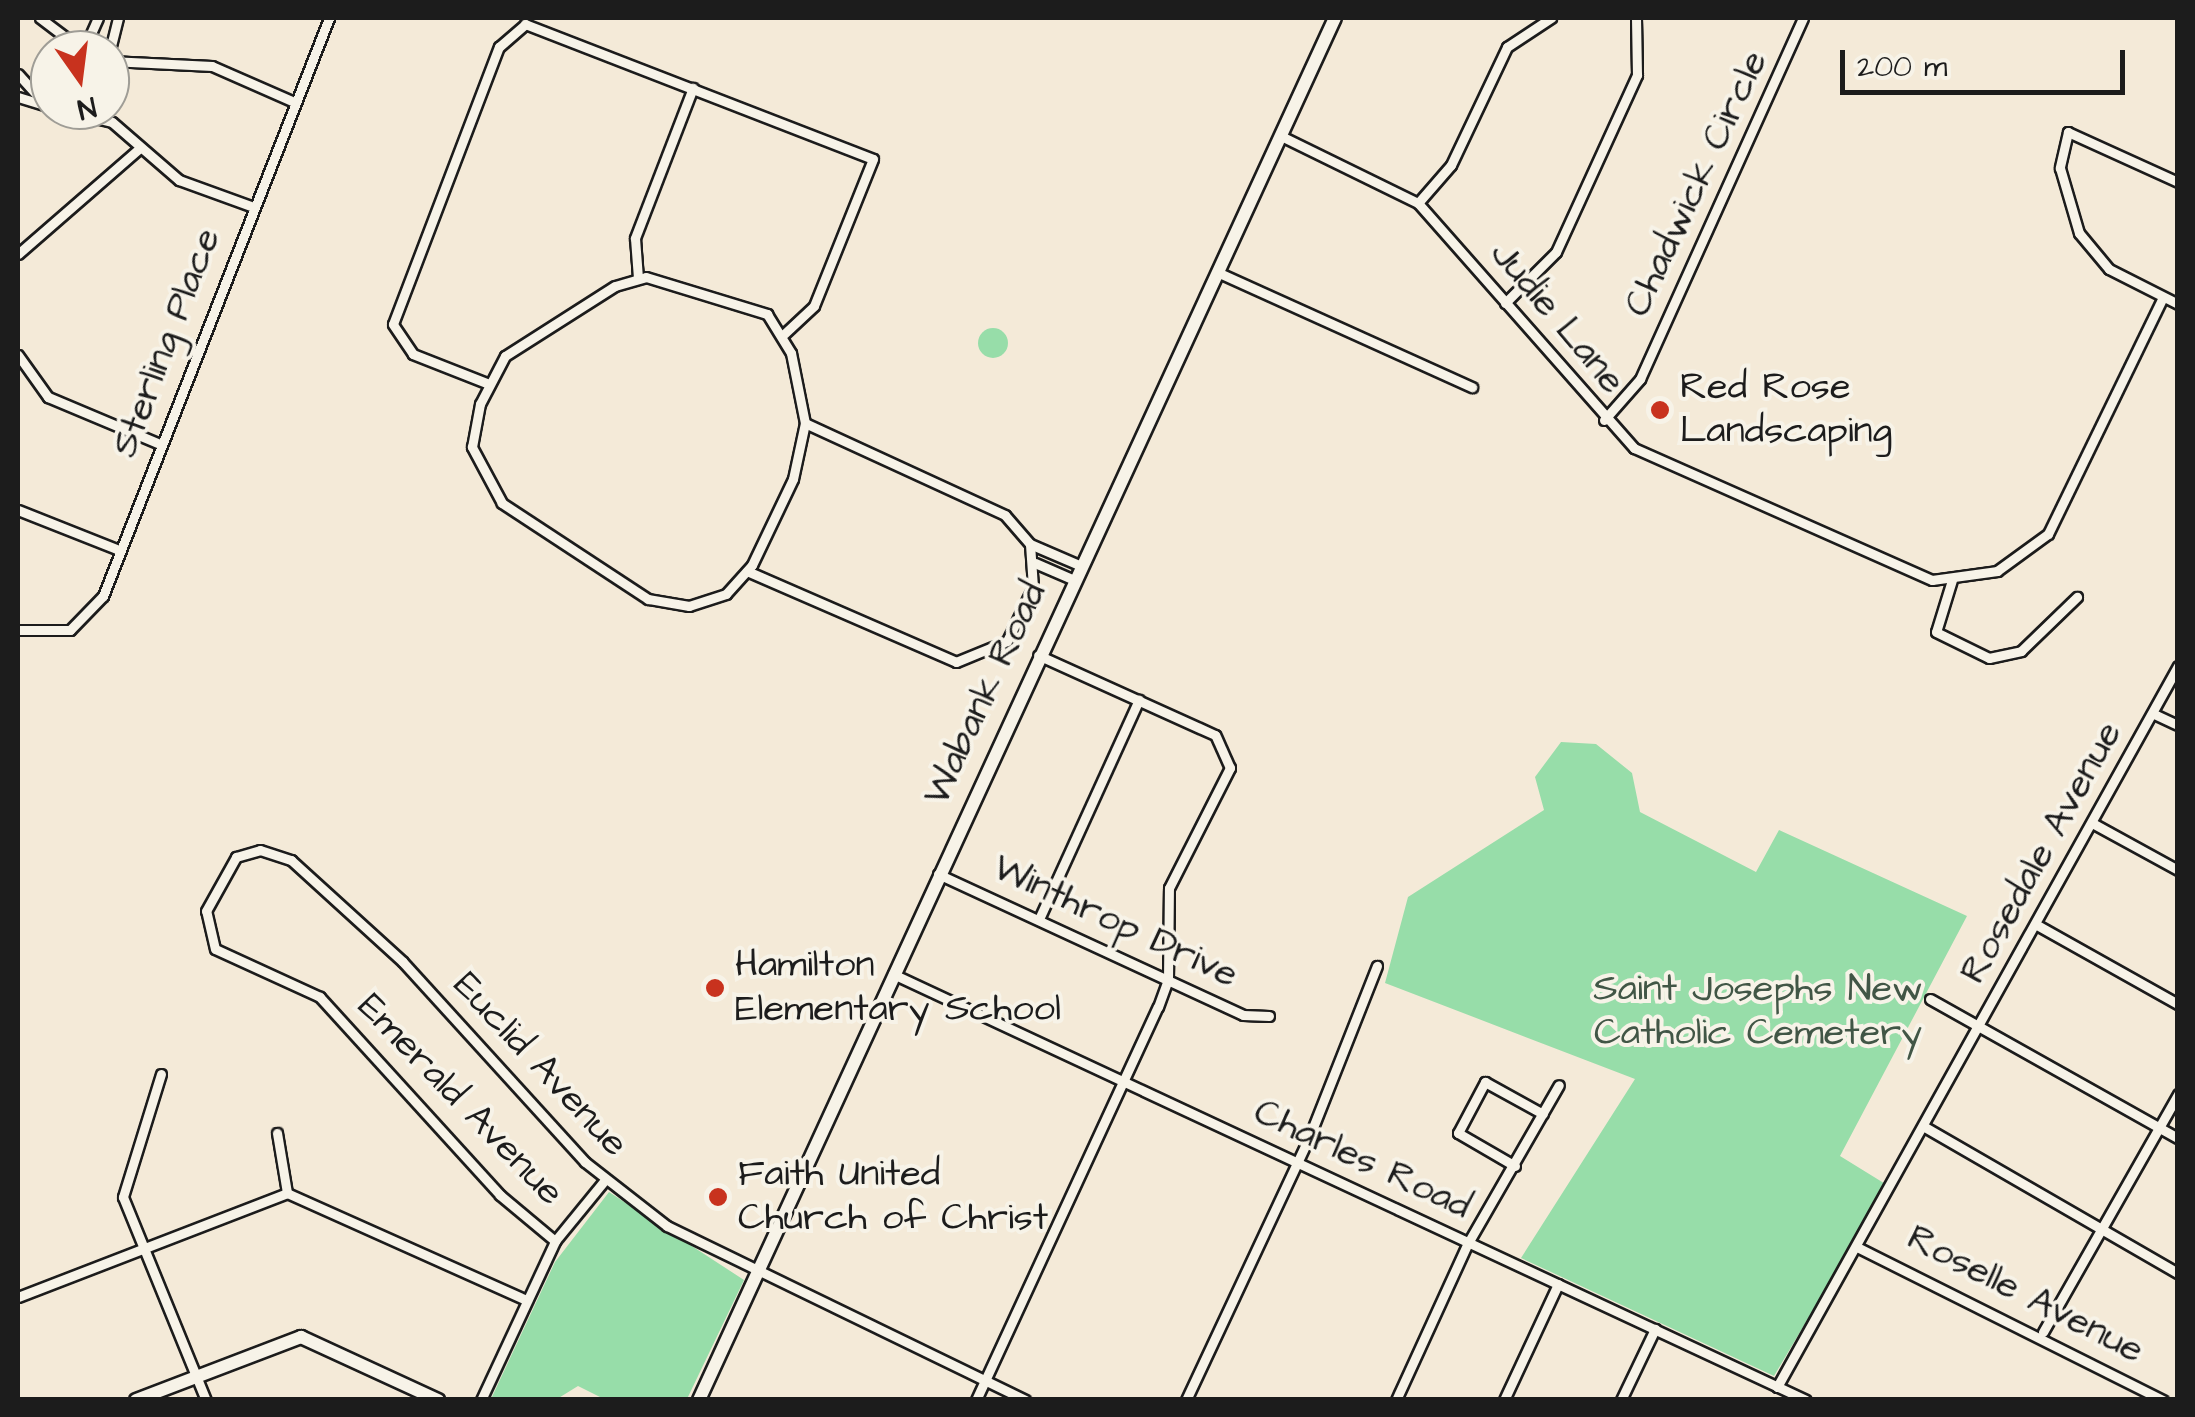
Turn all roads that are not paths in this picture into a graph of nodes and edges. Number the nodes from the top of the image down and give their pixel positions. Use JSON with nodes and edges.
{"nodes":[{"id":1,"x":40,"y":18,"type":"edge"},
{"id":2,"x":98,"y":18,"type":"edge"},
{"id":3,"x":329,"y":18,"type":"edge"},
{"id":4,"x":1335,"y":18,"type":"edge"},
{"id":5,"x":1551,"y":18,"type":"edge"},
{"id":6,"x":1636,"y":18,"type":"edge"},
{"id":7,"x":1804,"y":18,"type":"edge"},
{"id":8,"x":130,"y":62,"type":"edge"},
{"id":9,"x":693,"y":88,"type":"junction"},
{"id":10,"x":294,"y":102,"type":"junction"},
{"id":11,"x":116,"y":130,"type":"edge"},
{"id":12,"x":1282,"y":136,"type":"junction"},
{"id":13,"x":140,"y":148,"type":"junction"},
{"id":14,"x":2178,"y":182,"type":"edge"},
{"id":15,"x":1418,"y":203,"type":"junction"},
{"id":16,"x":251,"y":206,"type":"junction"},
{"id":17,"x":18,"y":254,"type":"edge"},
{"id":18,"x":1217,"y":272,"type":"junction"},
{"id":19,"x":638,"y":278,"type":"junction"},
{"id":20,"x":2163,"y":298,"type":"junction"},
{"id":21,"x":1505,"y":303,"type":"junction"},
{"id":22,"x":2178,"y":304,"type":"edge"},
{"id":23,"x":784,"y":334,"type":"junction"},
{"id":24,"x":18,"y":355,"type":"edge"},
{"id":25,"x":489,"y":384,"type":"junction"},
{"id":26,"x":1472,"y":388,"type":"dead end"},
{"id":27,"x":1604,"y":420,"type":"junction"},
{"id":28,"x":805,"y":423,"type":"junction"},
{"id":29,"x":160,"y":444,"type":"junction"},
{"id":30,"x":18,"y":510,"type":"edge"},
{"id":31,"x":1030,"y":544,"type":"junction"},
{"id":32,"x":119,"y":550,"type":"junction"},
{"id":33,"x":1035,"y":563,"type":"junction"},
{"id":34,"x":1079,"y":565,"type":"junction"},
{"id":35,"x":747,"y":572,"type":"junction"},
{"id":36,"x":1072,"y":580,"type":"junction"},
{"id":37,"x":1952,"y":580,"type":"junction"},
{"id":38,"x":2078,"y":597,"type":"dead end"},
{"id":39,"x":18,"y":630,"type":"edge"},
{"id":40,"x":1037,"y":655,"type":"junction"},
{"id":41,"x":2178,"y":666,"type":"edge"},
{"id":42,"x":1139,"y":700,"type":"junction"},
{"id":43,"x":2154,"y":714,"type":"junction"},
{"id":44,"x":2178,"y":725,"type":"edge"},
{"id":45,"x":2094,"y":824,"type":"junction"},
{"id":46,"x":2178,"y":870,"type":"edge"},
{"id":47,"x":937,"y":874,"type":"junction"},
{"id":48,"x":1039,"y":919,"type":"junction"},
{"id":49,"x":2037,"y":925,"type":"junction"},
{"id":50,"x":1376,"y":966,"type":"dead end"},
{"id":51,"x":893,"y":974,"type":"junction"},
{"id":52,"x":1168,"y":979,"type":"junction"},
{"id":53,"x":1930,"y":998,"type":"dead end"},
{"id":54,"x":323,"y":1000,"type":"joint"},
{"id":55,"x":2178,"y":1004,"type":"edge"},
{"id":56,"x":1270,"y":1016,"type":"dead end"},
{"id":57,"x":1979,"y":1026,"type":"junction"},
{"id":58,"x":161,"y":1074,"type":"dead end"},
{"id":59,"x":1124,"y":1081,"type":"junction"},
{"id":60,"x":1559,"y":1085,"type":"dead end"},
{"id":61,"x":2178,"y":1094,"type":"edge"},
{"id":62,"x":1543,"y":1114,"type":"junction"},
{"id":63,"x":1922,"y":1126,"type":"junction"},
{"id":64,"x":2158,"y":1128,"type":"junction"},
{"id":65,"x":278,"y":1133,"type":"dead end"},
{"id":66,"x":2178,"y":1138,"type":"edge"},
{"id":67,"x":1298,"y":1162,"type":"junction"},
{"id":68,"x":1515,"y":1166,"type":"junction"},
{"id":69,"x":605,"y":1180,"type":"junction"},
{"id":70,"x":287,"y":1194,"type":"junction"},
{"id":71,"x":2101,"y":1229,"type":"junction"},
{"id":72,"x":555,"y":1241,"type":"junction"},
{"id":73,"x":1468,"y":1243,"type":"junction"},
{"id":74,"x":143,"y":1247,"type":"junction"},
{"id":75,"x":1859,"y":1248,"type":"junction"},
{"id":76,"x":2178,"y":1273,"type":"edge"},
{"id":77,"x":755,"y":1275,"type":"junction"},
{"id":78,"x":1558,"y":1284,"type":"junction"},
{"id":79,"x":18,"y":1296,"type":"edge"},
{"id":80,"x":526,"y":1300,"type":"junction"},
{"id":81,"x":1655,"y":1330,"type":"junction"},
{"id":82,"x":2044,"y":1332,"type":"junction"},
{"id":83,"x":196,"y":1376,"type":"junction"},
{"id":84,"x":985,"y":1381,"type":"junction"},
{"id":85,"x":1778,"y":1387,"type":"junction"},
{"id":86,"x":136,"y":1400,"type":"edge"},
{"id":87,"x":206,"y":1400,"type":"edge"},
{"id":88,"x":438,"y":1400,"type":"edge"},
{"id":89,"x":482,"y":1400,"type":"edge"},
{"id":90,"x":699,"y":1400,"type":"edge"},
{"id":91,"x":976,"y":1400,"type":"edge"},
{"id":92,"x":1025,"y":1400,"type":"edge"},
{"id":93,"x":1186,"y":1400,"type":"edge"},
{"id":94,"x":1396,"y":1400,"type":"edge"},
{"id":95,"x":1504,"y":1400,"type":"edge"},
{"id":96,"x":1621,"y":1400,"type":"edge"},
{"id":97,"x":1806,"y":1400,"type":"edge"},
{"id":98,"x":2163,"y":1400,"type":"edge"}],
"edges":[{"from":1,"to":2,"type":"street"},
{"from":3,"to":10,"type":"street","name":"Sterling Place"},
{"from":4,"to":12,"type":"street","name":"Wabank Road"},
{"from":5,"to":15,"type":"street"},
{"from":6,"to":21,"type":"street"},
{"from":7,"to":27,"type":"street","name":"Chadwick Circle"},
{"from":8,"to":10,"type":"street"},
{"from":9,"to":19,"type":"street"},
{"from":9,"to":23,"type":"street"},
{"from":9,"to":25,"type":"street"},
{"from":10,"to":16,"type":"street","name":"Sterling Place"},
{"from":11,"to":13,"type":"street"},
{"from":12,"to":15,"type":"street","name":"Judie Lane"},
{"from":12,"to":18,"type":"street","name":"Wabank Road"},
{"from":13,"to":16,"type":"street"},
{"from":13,"to":17,"type":"street"},
{"from":14,"to":20,"type":"street"},
{"from":15,"to":21,"type":"street","name":"Judie Lane"},
{"from":16,"to":29,"type":"street","name":"Sterling Place"},
{"from":18,"to":26,"type":"street"},
{"from":18,"to":34,"type":"street","name":"Wabank Road"},
{"from":19,"to":23,"type":"street"},
{"from":19,"to":25,"type":"street"},
{"from":20,"to":22,"type":"street"},
{"from":20,"to":37,"type":"street","name":"Judie Lane"},
{"from":21,"to":27,"type":"street","name":"Judie Lane"},
{"from":23,"to":28,"type":"street"},
{"from":24,"to":29,"type":"street"},
{"from":25,"to":35,"type":"street"},
{"from":27,"to":37,"type":"street","name":"Judie Lane"},
{"from":28,"to":31,"type":"street"},
{"from":28,"to":35,"type":"street"},
{"from":29,"to":32,"type":"street","name":"Sterling Place"},
{"from":30,"to":32,"type":"street"},
{"from":31,"to":33,"type":"street"},
{"from":31,"to":34,"type":"street"},
{"from":32,"to":39,"type":"street","name":"Sterling Place"},
{"from":33,"to":35,"type":"street"},
{"from":33,"to":36,"type":"street"},
{"from":34,"to":36,"type":"street","name":"Wabank Road"},
{"from":36,"to":40,"type":"street","name":"Wabank Road"},
{"from":37,"to":38,"type":"street"},
{"from":40,"to":42,"type":"street"},
{"from":40,"to":47,"type":"street","name":"Wabank Road"},
{"from":41,"to":43,"type":"street","name":"Rosedale Avenue"},
{"from":42,"to":48,"type":"street"},
{"from":42,"to":52,"type":"street"},
{"from":43,"to":44,"type":"street"},
{"from":43,"to":45,"type":"street","name":"Rosedale Avenue"},
{"from":45,"to":46,"type":"street"},
{"from":45,"to":49,"type":"street","name":"Rosedale Avenue"},
{"from":47,"to":48,"type":"street","name":"Winthrop Drive"},
{"from":47,"to":51,"type":"street","name":"Wabank Road"},
{"from":48,"to":52,"type":"street","name":"Winthrop Drive"},
{"from":49,"to":55,"type":"street"},
{"from":49,"to":57,"type":"street","name":"Rosedale Avenue"},
{"from":50,"to":67,"type":"street"},
{"from":51,"to":59,"type":"street","name":"Charles Road"},
{"from":51,"to":77,"type":"street","name":"Wabank Road"},
{"from":52,"to":56,"type":"street","name":"Winthrop Drive"},
{"from":52,"to":59,"type":"street"},
{"from":53,"to":57,"type":"street"},
{"from":54,"to":69,"type":"street","name":"Euclid Avenue"},
{"from":54,"to":72,"type":"street","name":"Emerald Avenue"},
{"from":57,"to":63,"type":"street","name":"Rosedale Avenue"},
{"from":57,"to":64,"type":"street"},
{"from":58,"to":74,"type":"street"},
{"from":59,"to":67,"type":"street","name":"Charles Road"},
{"from":59,"to":84,"type":"street"},
{"from":60,"to":62,"type":"street"},
{"from":61,"to":64,"type":"street"},
{"from":62,"to":68,"type":"street"},
{"from":62,"to":68,"type":"street"},
{"from":63,"to":71,"type":"street"},
{"from":63,"to":75,"type":"street","name":"Rosedale Avenue"},
{"from":64,"to":66,"type":"street"},
{"from":64,"to":71,"type":"street"},
{"from":65,"to":70,"type":"street"},
{"from":67,"to":73,"type":"street","name":"Charles Road"},
{"from":67,"to":93,"type":"street"},
{"from":68,"to":73,"type":"street"},
{"from":69,"to":72,"type":"street"},
{"from":69,"to":77,"type":"street","name":"Euclid Avenue"},
{"from":70,"to":74,"type":"street"},
{"from":70,"to":80,"type":"street"},
{"from":71,"to":76,"type":"street"},
{"from":71,"to":82,"type":"street"},
{"from":72,"to":80,"type":"street"},
{"from":73,"to":78,"type":"street","name":"Charles Road"},
{"from":73,"to":94,"type":"street"},
{"from":74,"to":79,"type":"street"},
{"from":74,"to":83,"type":"street"},
{"from":75,"to":82,"type":"street","name":"Roselle Avenue"},
{"from":75,"to":85,"type":"street","name":"Rosedale Avenue"},
{"from":77,"to":84,"type":"street","name":"Euclid Avenue"},
{"from":77,"to":90,"type":"street","name":"Wabank Road"},
{"from":78,"to":81,"type":"street","name":"Charles Road"},
{"from":78,"to":95,"type":"street"},
{"from":80,"to":89,"type":"street"},
{"from":81,"to":85,"type":"street","name":"Charles Road"},
{"from":81,"to":96,"type":"street"},
{"from":82,"to":98,"type":"street","name":"Roselle Avenue"},
{"from":83,"to":86,"type":"street"},
{"from":83,"to":87,"type":"street"},
{"from":83,"to":88,"type":"street"},
{"from":84,"to":91,"type":"street"},
{"from":84,"to":92,"type":"street","name":"Euclid Avenue"},
{"from":85,"to":97,"type":"street","name":"Charles Road"}]}
